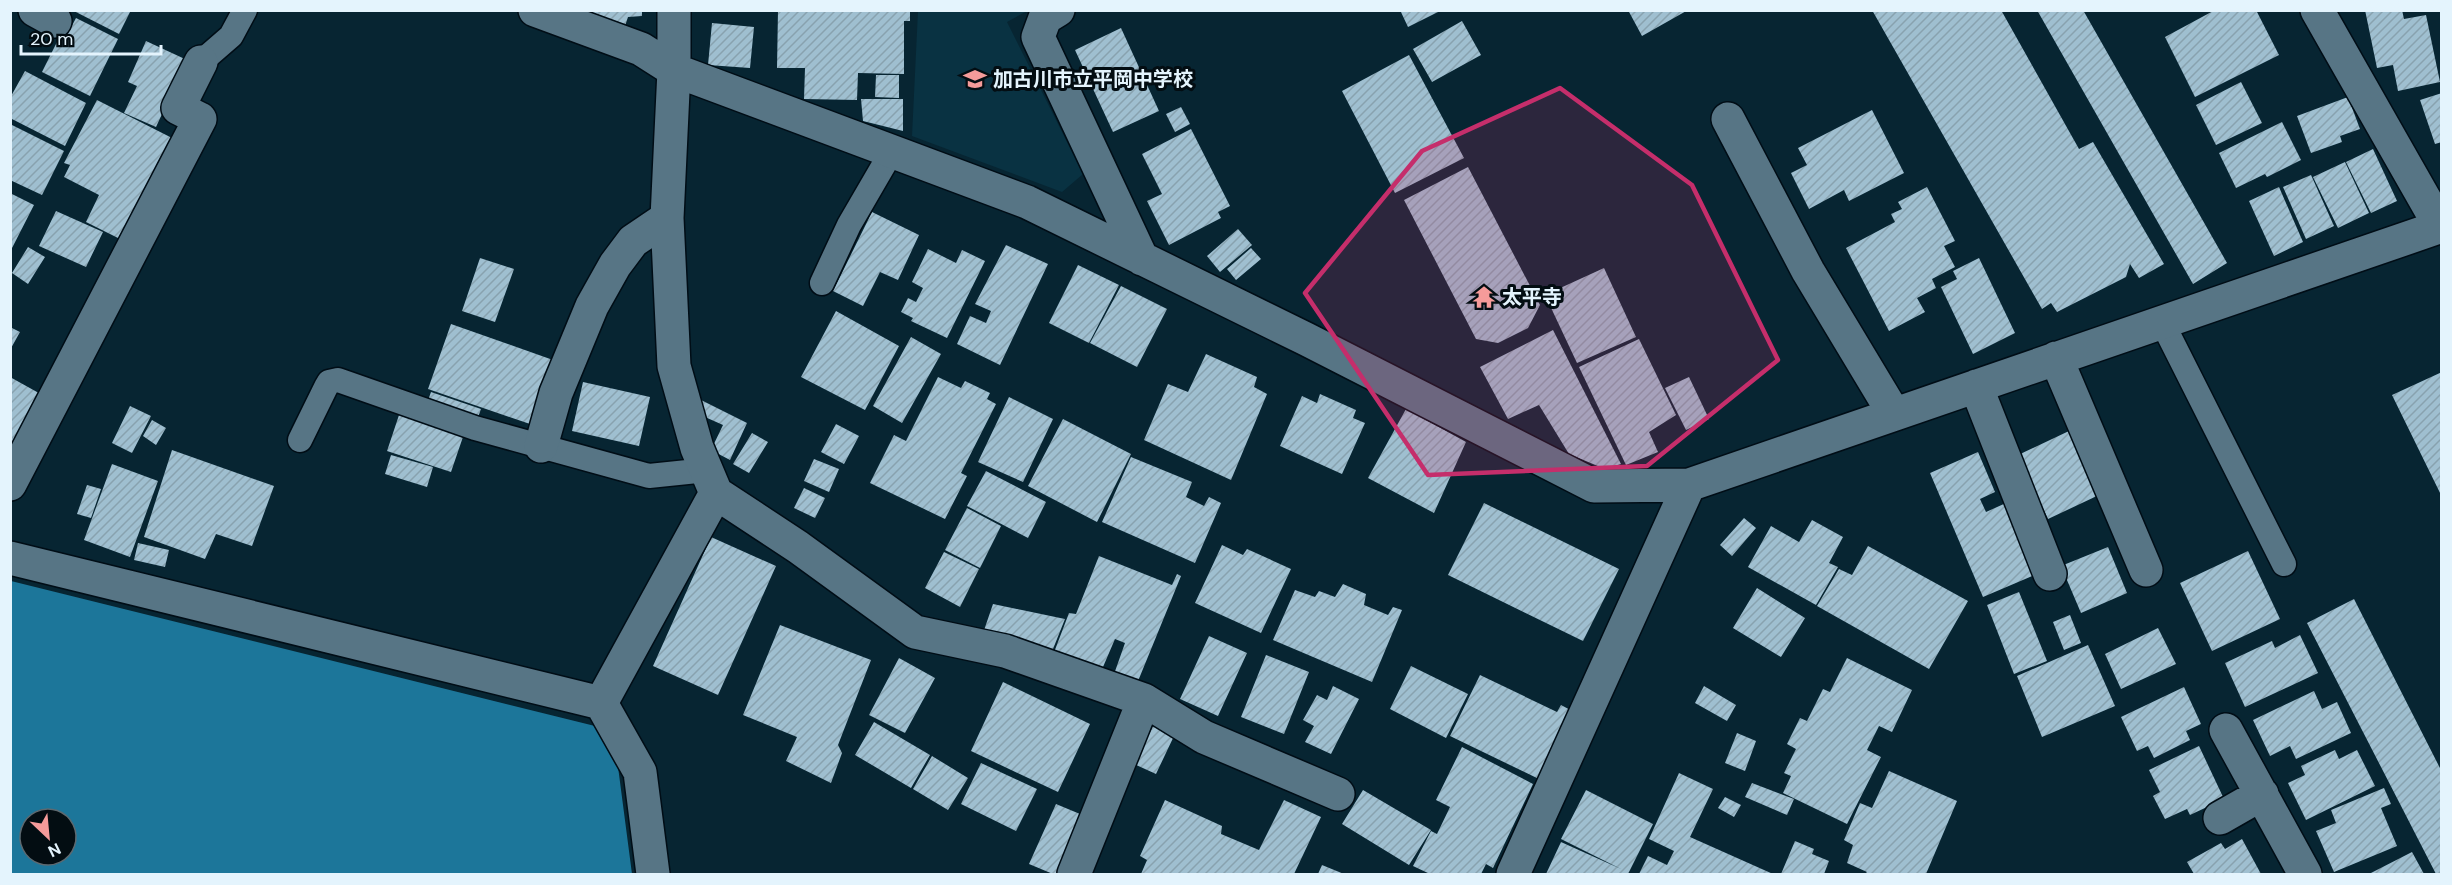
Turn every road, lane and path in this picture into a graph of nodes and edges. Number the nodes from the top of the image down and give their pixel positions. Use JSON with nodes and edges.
{"nodes":[{"id":1,"x":245,"y":10,"type":"edge"},
{"id":2,"x":535,"y":10,"type":"edge"},
{"id":3,"x":674,"y":10,"type":"edge"},
{"id":4,"x":1058,"y":10,"type":"edge"},
{"id":5,"x":2317,"y":10,"type":"edge"},
{"id":6,"x":201,"y":62,"type":"joint"},
{"id":7,"x":674,"y":70,"type":"junction"},
{"id":8,"x":1728,"y":119,"type":"dead end"},
{"id":9,"x":892,"y":151,"type":"junction"},
{"id":10,"x":667,"y":218,"type":"junction"},
{"id":11,"x":2441,"y":226,"type":"edge"},
{"id":12,"x":1142,"y":259,"type":"junction"},
{"id":13,"x":822,"y":283,"type":"dead end"},
{"id":14,"x":2162,"y":322,"type":"junction"},
{"id":15,"x":2056,"y":358,"type":"junction"},
{"id":16,"x":1976,"y":386,"type":"junction"},
{"id":17,"x":1894,"y":414,"type":"junction"},
{"id":18,"x":300,"y":440,"type":"dead end"},
{"id":19,"x":541,"y":446,"type":"junction"},
{"id":20,"x":711,"y":482,"type":"junction"},
{"id":21,"x":10,"y":484,"type":"edge"},
{"id":22,"x":1689,"y":485,"type":"junction"},
{"id":23,"x":10,"y":558,"type":"edge"},
{"id":24,"x":2284,"y":564,"type":"dead end"},
{"id":25,"x":2146,"y":570,"type":"dead end"},
{"id":26,"x":2050,"y":574,"type":"dead end"},
{"id":27,"x":1144,"y":700,"type":"junction"},
{"id":28,"x":601,"y":703,"type":"junction"},
{"id":29,"x":2226,"y":730,"type":"dead end"},
{"id":30,"x":1338,"y":794,"type":"dead end"},
{"id":31,"x":2262,"y":794,"type":"junction"},
{"id":32,"x":2220,"y":818,"type":"dead end"},
{"id":33,"x":653,"y":874,"type":"edge"},
{"id":34,"x":1074,"y":874,"type":"edge"},
{"id":35,"x":1513,"y":874,"type":"edge"},
{"id":36,"x":2305,"y":874,"type":"edge"}],
"edges":[{"from":1,"to":6,"type":"lane"},
{"from":2,"to":7,"type":"street"},
{"from":3,"to":7,"type":"street"},
{"from":4,"to":12,"type":"street"},
{"from":5,"to":11,"type":"street"},
{"from":6,"to":21,"type":"street"},
{"from":7,"to":9,"type":"street"},
{"from":7,"to":10,"type":"street"},
{"from":8,"to":17,"type":"street"},
{"from":9,"to":12,"type":"street"},
{"from":9,"to":13,"type":"lane"},
{"from":10,"to":19,"type":"street"},
{"from":10,"to":20,"type":"street"},
{"from":11,"to":14,"type":"street"},
{"from":12,"to":22,"type":"street"},
{"from":14,"to":15,"type":"street"},
{"from":14,"to":24,"type":"lane"},
{"from":15,"to":16,"type":"street"},
{"from":15,"to":25,"type":"street"},
{"from":16,"to":17,"type":"street"},
{"from":16,"to":26,"type":"street"},
{"from":17,"to":22,"type":"street"},
{"from":18,"to":19,"type":"lane"},
{"from":19,"to":20,"type":"lane"},
{"from":20,"to":27,"type":"street"},
{"from":20,"to":28,"type":"street"},
{"from":22,"to":35,"type":"street"},
{"from":23,"to":28,"type":"street"},
{"from":27,"to":30,"type":"street"},
{"from":27,"to":34,"type":"street"},
{"from":28,"to":33,"type":"street"},
{"from":29,"to":31,"type":"street"},
{"from":31,"to":32,"type":"street"},
{"from":31,"to":36,"type":"street"}]}
